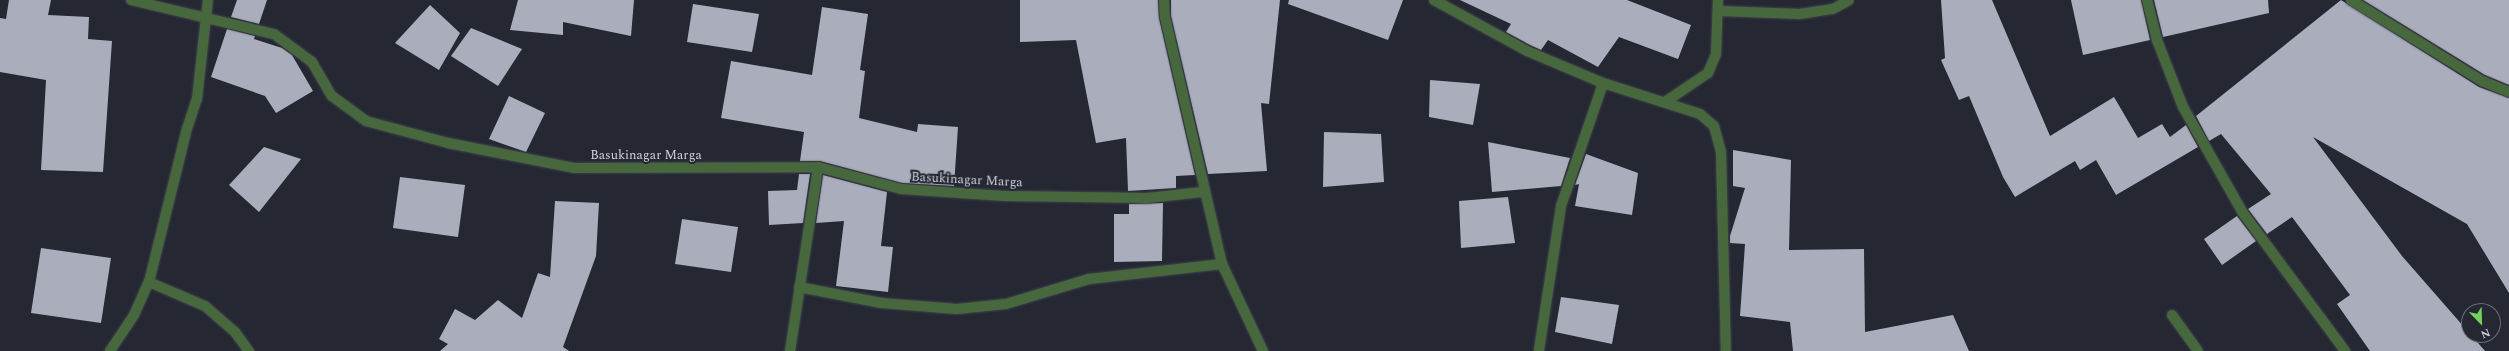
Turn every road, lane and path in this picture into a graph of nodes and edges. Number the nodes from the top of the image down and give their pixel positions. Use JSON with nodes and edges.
{"nodes":[{"id":1,"x":131,"y":0,"type":"edge"},
{"id":2,"x":208,"y":0,"type":"edge"},
{"id":3,"x":1164,"y":0,"type":"edge"},
{"id":4,"x":1434,"y":0,"type":"edge"},
{"id":5,"x":1718,"y":0,"type":"edge"},
{"id":6,"x":1849,"y":0,"type":"edge"},
{"id":7,"x":2147,"y":0,"type":"edge"},
{"id":8,"x":2351,"y":0,"type":"edge"},
{"id":9,"x":1720,"y":11,"type":"junction"},
{"id":10,"x":204,"y":17,"type":"junction"},
{"id":11,"x":1603,"y":83,"type":"junction"},
{"id":12,"x":2509,"y":92,"type":"edge"},
{"id":13,"x":1665,"y":102,"type":"junction"},
{"id":14,"x":818,"y":167,"type":"junction"},
{"id":15,"x":1203,"y":192,"type":"junction"},
{"id":16,"x":1222,"y":264,"type":"junction"},
{"id":17,"x":149,"y":282,"type":"junction"},
{"id":18,"x":799,"y":287,"type":"junction"},
{"id":19,"x":2172,"y":316,"type":"dead end"},
{"id":20,"x":1539,"y":350,"type":"edge"},
{"id":21,"x":110,"y":351,"type":"edge"},
{"id":22,"x":249,"y":351,"type":"edge"},
{"id":23,"x":790,"y":351,"type":"edge"},
{"id":24,"x":1262,"y":351,"type":"edge"},
{"id":25,"x":1726,"y":351,"type":"edge"},
{"id":26,"x":2198,"y":351,"type":"edge"},
{"id":27,"x":2345,"y":351,"type":"edge"}],
"edges":[{"from":1,"to":10,"type":"street","name":"Basukinagar Marga"},
{"from":2,"to":10,"type":"street"},
{"from":3,"to":15,"type":"street"},
{"from":4,"to":11,"type":"street"},
{"from":5,"to":9,"type":"street"},
{"from":6,"to":9,"type":"street"},
{"from":7,"to":27,"type":"street"},
{"from":8,"to":12,"type":"street"},
{"from":9,"to":13,"type":"street"},
{"from":10,"to":14,"type":"street","name":"Basukinagar Marga"},
{"from":10,"to":17,"type":"street"},
{"from":11,"to":13,"type":"street"},
{"from":11,"to":20,"type":"street"},
{"from":13,"to":25,"type":"street"},
{"from":14,"to":15,"type":"street","name":"Basukinagar Marga"},
{"from":14,"to":18,"type":"street"},
{"from":15,"to":16,"type":"street"},
{"from":16,"to":18,"type":"street"},
{"from":16,"to":24,"type":"street"},
{"from":17,"to":21,"type":"street"},
{"from":17,"to":22,"type":"street"},
{"from":18,"to":23,"type":"street"},
{"from":19,"to":26,"type":"street"}]}
